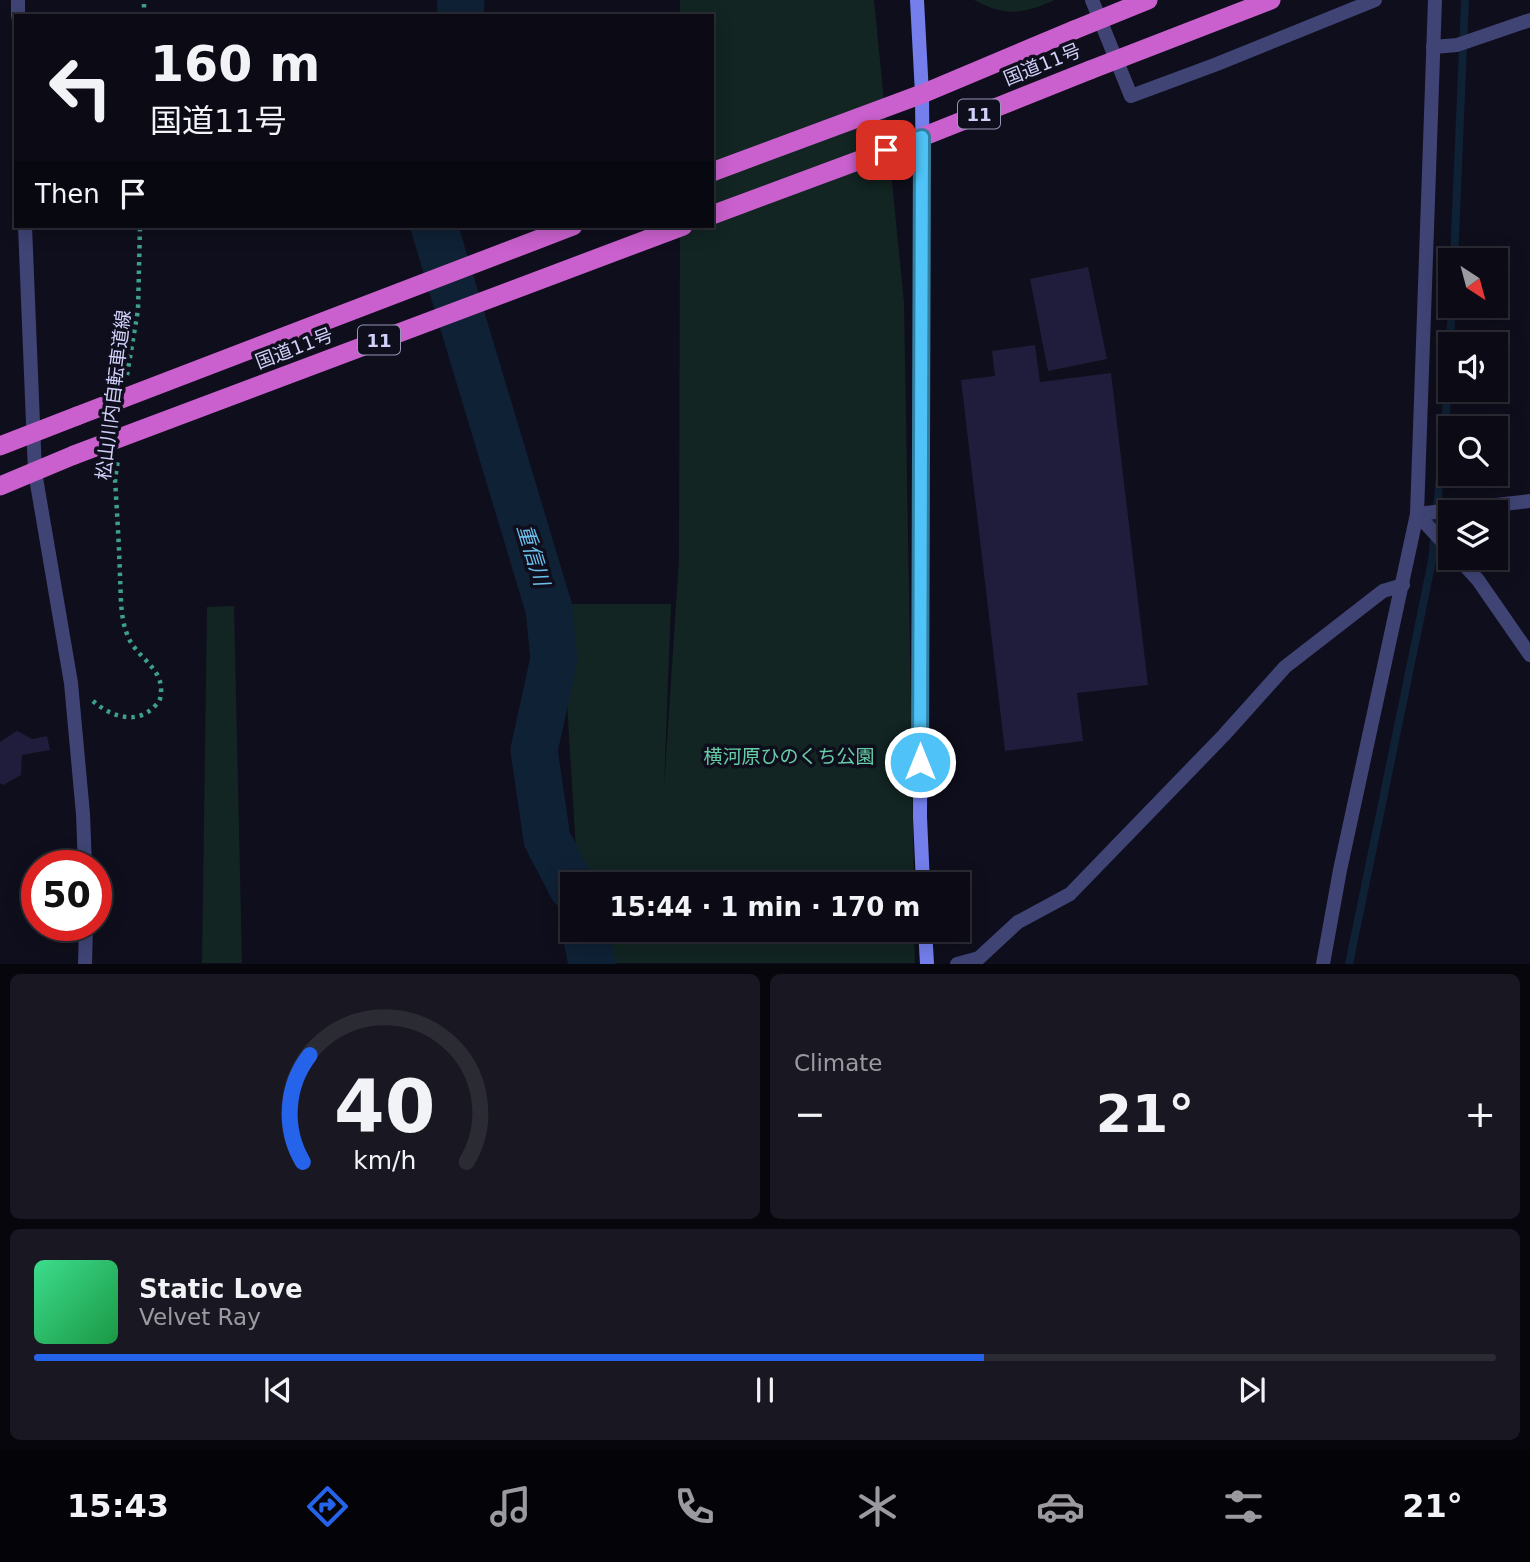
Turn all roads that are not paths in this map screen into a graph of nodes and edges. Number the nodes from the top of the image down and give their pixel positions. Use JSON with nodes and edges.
{"nodes":[{"id":1,"x":917,"y":0,"type":"edge"},
{"id":2,"x":1092,"y":0,"type":"edge"},
{"id":3,"x":1149,"y":0,"type":"edge"},
{"id":4,"x":1271,"y":0,"type":"edge"},
{"id":5,"x":1375,"y":0,"type":"edge"},
{"id":6,"x":1435,"y":0,"type":"edge"},
{"id":7,"x":1530,"y":20,"type":"edge"},
{"id":8,"x":1433,"y":47,"type":"junction"},
{"id":9,"x":922,"y":94,"type":"junction"},
{"id":10,"x":922,"y":137,"type":"junction"},
{"id":11,"x":714,"y":171,"type":"edge"},
{"id":12,"x":714,"y":214,"type":"edge"},
{"id":13,"x":25,"y":228,"type":"edge"},
{"id":14,"x":568,"y":228,"type":"edge"},
{"id":15,"x":678,"y":228,"type":"edge"},
{"id":16,"x":34,"y":433,"type":"junction"},
{"id":17,"x":0,"y":446,"type":"edge"},
{"id":18,"x":35,"y":472,"type":"junction"},
{"id":19,"x":0,"y":486,"type":"edge"},
{"id":20,"x":1530,"y":501,"type":"edge"},
{"id":21,"x":1418,"y":514,"type":"junction"},
{"id":22,"x":1438,"y":536,"type":"edge"},
{"id":23,"x":1469,"y":570,"type":"edge"},
{"id":24,"x":1403,"y":585,"type":"junction"},
{"id":25,"x":1530,"y":655,"type":"edge"},
{"id":26,"x":84,"y":850,"type":"edge"},
{"id":27,"x":922,"y":872,"type":"edge"},
{"id":28,"x":86,"y":941,"type":"edge"},
{"id":29,"x":926,"y":942,"type":"edge"},
{"id":30,"x":85,"y":964,"type":"edge"},
{"id":31,"x":927,"y":964,"type":"edge"},
{"id":32,"x":957,"y":964,"type":"edge"},
{"id":33,"x":1323,"y":964,"type":"edge"}],
"edges":[{"from":1,"to":9,"type":"main road"},
{"from":2,"to":5,"type":"street"},
{"from":3,"to":9,"type":"highway","name":"国道11号","number":"11","bridge":true},
{"from":4,"to":10,"type":"highway","name":"国道11号","number":"11","bridge":true},
{"from":6,"to":8,"type":"street"},
{"from":7,"to":8,"type":"street"},
{"from":8,"to":21,"type":"street"},
{"from":9,"to":10,"type":"main road"},
{"from":9,"to":11,"type":"highway","name":"国道11号","number":"11"},
{"from":10,"to":12,"type":"highway","name":"国道11号","number":"11"},
{"from":10,"to":27,"type":"main road"},
{"from":13,"to":16,"type":"street"},
{"from":14,"to":16,"type":"highway","name":"国道11号","number":"11","bridge":true},
{"from":15,"to":18,"type":"highway","name":"国道11号","number":"11","bridge":true},
{"from":16,"to":17,"type":"highway","name":"国道11号","number":"11"},
{"from":16,"to":18,"type":"street"},
{"from":18,"to":19,"type":"highway","name":"国道11号","number":"11"},
{"from":18,"to":26,"type":"street"},
{"from":20,"to":21,"type":"street"},
{"from":21,"to":22,"type":"street"},
{"from":21,"to":24,"type":"street"},
{"from":23,"to":25,"type":"street"},
{"from":24,"to":32,"type":"street"},
{"from":24,"to":33,"type":"street"},
{"from":28,"to":30,"type":"street"},
{"from":29,"to":31,"type":"main road"}]}
